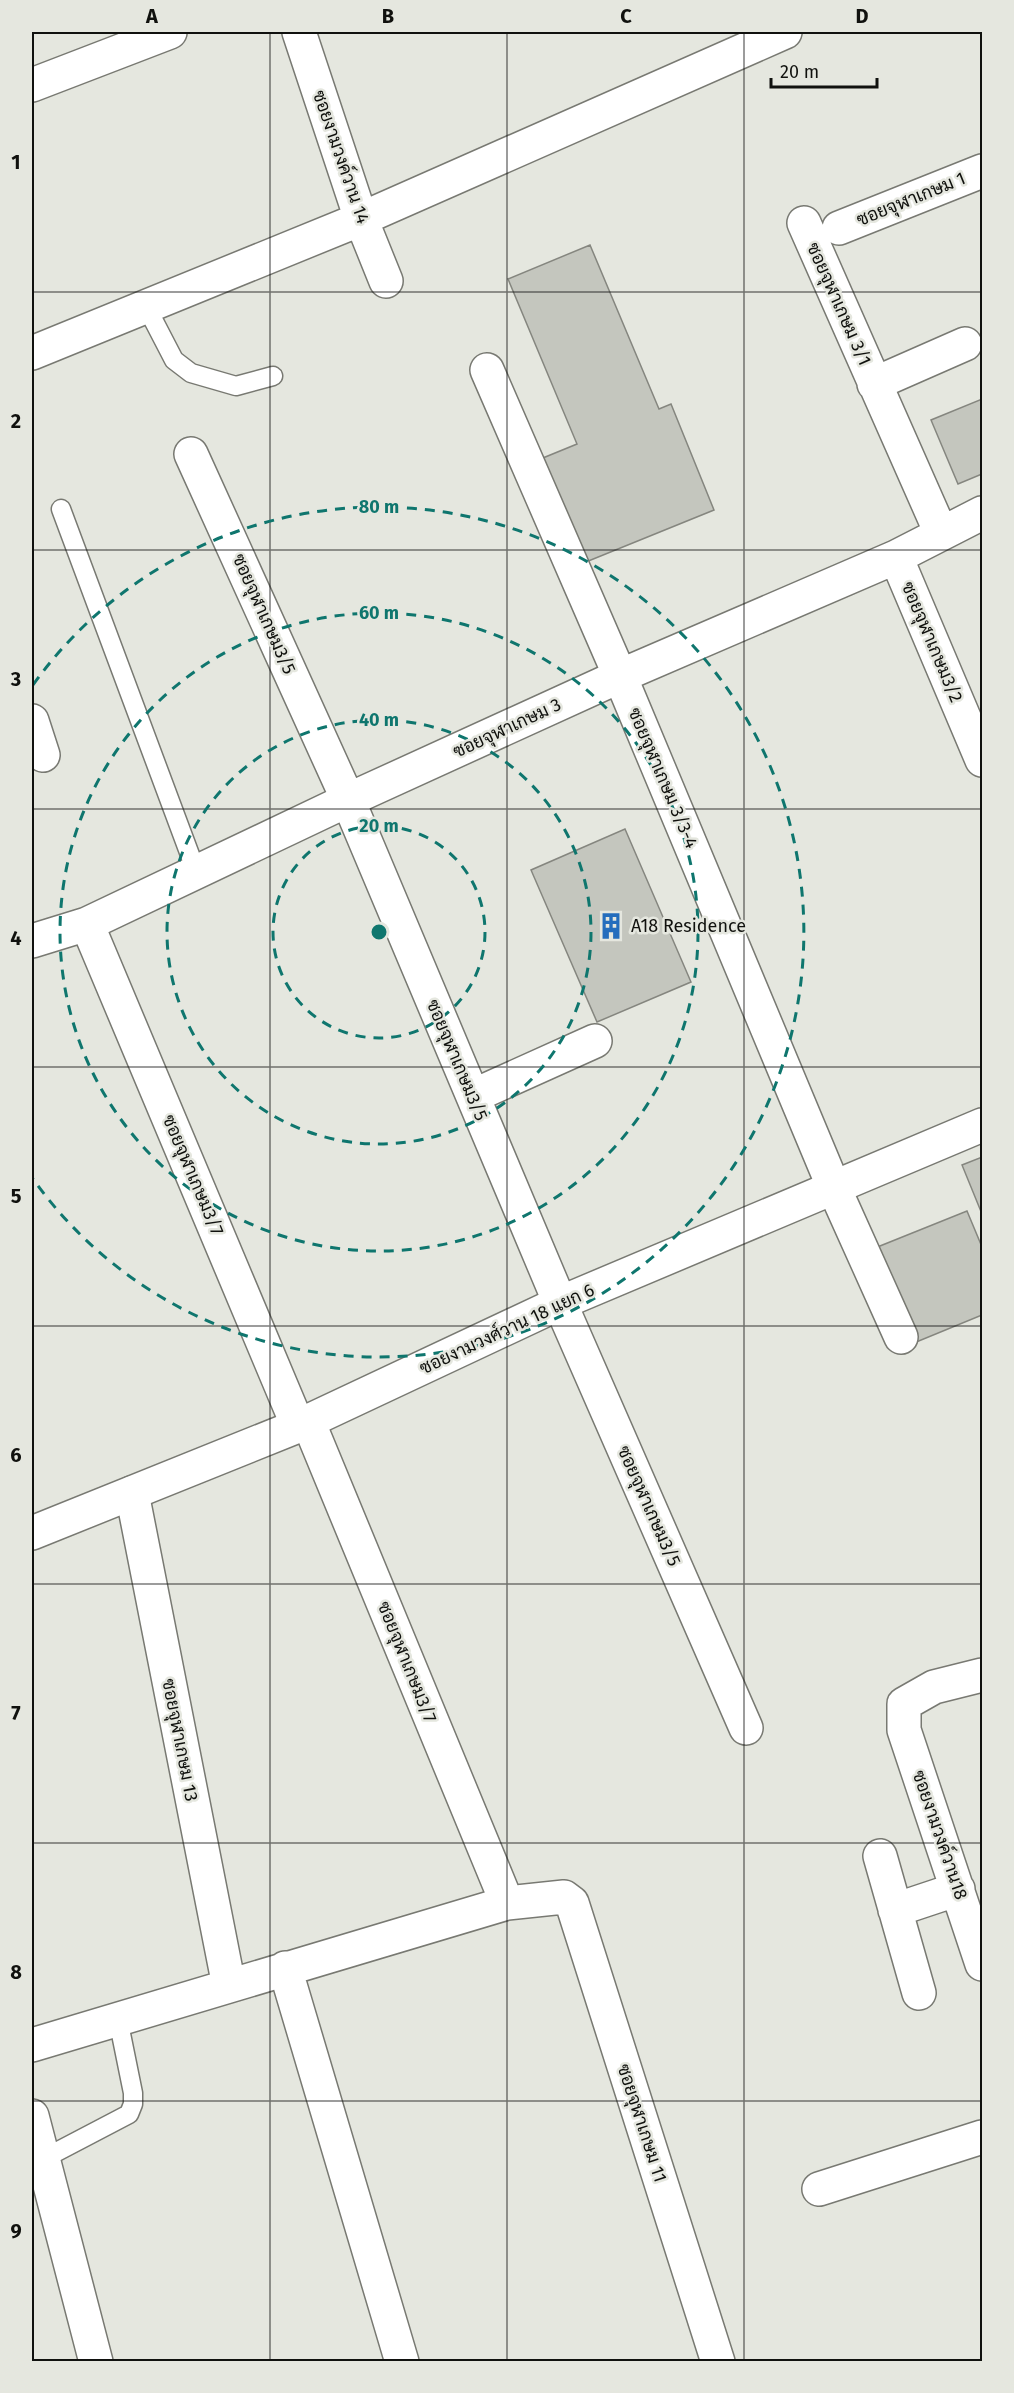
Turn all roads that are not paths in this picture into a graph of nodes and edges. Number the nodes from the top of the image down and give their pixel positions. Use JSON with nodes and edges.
{"nodes":[{"id":1,"x":171,"y":32,"type":"edge"},
{"id":2,"x":299,"y":32,"type":"edge"},
{"id":3,"x":785,"y":32,"type":"edge"},
{"id":4,"x":32,"y":85,"type":"edge"},
{"id":5,"x":982,"y":171,"type":"edge"},
{"id":6,"x":361,"y":219,"type":"junction"},
{"id":7,"x":804,"y":223,"type":"dead end"},
{"id":8,"x":839,"y":228,"type":"dead end"},
{"id":9,"x":386,"y":281,"type":"dead end"},
{"id":10,"x":146,"y":306,"type":"junction"},
{"id":11,"x":965,"y":344,"type":"dead end"},
{"id":12,"x":32,"y":353,"type":"edge"},
{"id":13,"x":487,"y":370,"type":"dead end"},
{"id":14,"x":273,"y":376,"type":"dead end"},
{"id":15,"x":874,"y":384,"type":"junction"},
{"id":16,"x":191,"y":454,"type":"dead end"},
{"id":17,"x":61,"y":509,"type":"dead end"},
{"id":18,"x":982,"y":513,"type":"edge"},
{"id":19,"x":940,"y":533,"type":"junction"},
{"id":20,"x":896,"y":557,"type":"junction"},
{"id":21,"x":620,"y":676,"type":"junction"},
{"id":22,"x":32,"y":721,"type":"edge"},
{"id":23,"x":981,"y":751,"type":"edge"},
{"id":24,"x":43,"y":754,"type":"dead end"},
{"id":25,"x":348,"y":800,"type":"junction"},
{"id":26,"x":196,"y":871,"type":"junction"},
{"id":27,"x":87,"y":924,"type":"junction"},
{"id":28,"x":32,"y":941,"type":"edge"},
{"id":29,"x":595,"y":1041,"type":"dead end"},
{"id":30,"x":473,"y":1096,"type":"junction"},
{"id":31,"x":982,"y":1125,"type":"edge"},
{"id":32,"x":834,"y":1188,"type":"junction"},
{"id":33,"x":560,"y":1303,"type":"junction"},
{"id":34,"x":901,"y":1337,"type":"dead end"},
{"id":35,"x":303,"y":1424,"type":"junction"},
{"id":36,"x":132,"y":1493,"type":"junction"},
{"id":37,"x":32,"y":1533,"type":"edge"},
{"id":38,"x":982,"y":1675,"type":"edge"},
{"id":39,"x":746,"y":1728,"type":"dead end"},
{"id":40,"x":880,"y":1856,"type":"dead end"},
{"id":41,"x":958,"y":1888,"type":"junction"},
{"id":42,"x":507,"y":1903,"type":"junction"},
{"id":43,"x":895,"y":1910,"type":"junction"},
{"id":44,"x":982,"y":1964,"type":"edge"},
{"id":45,"x":285,"y":1968,"type":"junction"},
{"id":46,"x":229,"y":1986,"type":"junction"},
{"id":47,"x":919,"y":1993,"type":"dead end"},
{"id":48,"x":118,"y":2019,"type":"junction"},
{"id":49,"x":32,"y":2045,"type":"edge"},
{"id":50,"x":32,"y":2116,"type":"edge"},
{"id":51,"x":982,"y":2138,"type":"edge"},
{"id":52,"x":43,"y":2159,"type":"junction"},
{"id":53,"x":819,"y":2189,"type":"dead end"},
{"id":54,"x":96,"y":2361,"type":"edge"},
{"id":55,"x":402,"y":2361,"type":"edge"},
{"id":56,"x":718,"y":2361,"type":"edge"}],
"edges":[{"from":1,"to":4,"type":"street"},
{"from":2,"to":6,"type":"street","name":"ซอยงามวงค์วาน 14"},
{"from":3,"to":6,"type":"street"},
{"from":5,"to":8,"type":"street","name":"ซอยจุฬาเกษม 1"},
{"from":6,"to":9,"type":"street","name":"ซอยงามวงค์วาน 14"},
{"from":6,"to":10,"type":"street"},
{"from":7,"to":15,"type":"street","name":"ซอยจุฬาเกษม 3/1"},
{"from":10,"to":12,"type":"street"},
{"from":10,"to":14,"type":"lane"},
{"from":11,"to":15,"type":"street","name":"ซอยจุฬาเกษม 3/1"},
{"from":13,"to":21,"type":"street","name":"ซอยจุฬาเกษม 3/3-4"},
{"from":15,"to":19,"type":"street","name":"ซอยจุฬาเกษม 3/1"},
{"from":16,"to":25,"type":"street","name":"ซอยจุฬาเกษม3/5"},
{"from":17,"to":26,"type":"lane"},
{"from":18,"to":19,"type":"street","name":"ซอยจุฬาเกษม 3"},
{"from":19,"to":20,"type":"street","name":"ซอยจุฬาเกษม 3"},
{"from":20,"to":21,"type":"street","name":"ซอยจุฬาเกษม 3"},
{"from":20,"to":23,"type":"street","name":"ซอยจุฬาเกษม3/2"},
{"from":21,"to":25,"type":"street","name":"ซอยจุฬาเกษม 3"},
{"from":21,"to":32,"type":"street","name":"ซอยจุฬาเกษม 3/3-4"},
{"from":22,"to":24,"type":"street"},
{"from":25,"to":26,"type":"street","name":"ซอยจุฬาเกษม 3"},
{"from":25,"to":30,"type":"street","name":"ซอยจุฬาเกษม3/5"},
{"from":26,"to":27,"type":"street","name":"ซอยจุฬาเกษม 3"},
{"from":27,"to":28,"type":"street","name":"ซอยจุฬาเกษม 3"},
{"from":27,"to":35,"type":"street","name":"ซอยจุฬาเกษม3/7"},
{"from":29,"to":30,"type":"street"},
{"from":30,"to":33,"type":"street","name":"ซอยจุฬาเกษม3/5"},
{"from":31,"to":32,"type":"street","name":"ซอยงามวงศ์วาน 18 แยก 6"},
{"from":32,"to":33,"type":"street","name":"ซอยงามวงศ์วาน 18 แยก 6"},
{"from":32,"to":34,"type":"street","name":"ซอยจุฬาเกษม 3/3-4"},
{"from":33,"to":35,"type":"street","name":"ซอยงามวงศ์วาน 18 แยก 6"},
{"from":33,"to":39,"type":"street","name":"ซอยจุฬาเกษม3/5"},
{"from":35,"to":36,"type":"street","name":"ซอยงามวงศ์วาน 18 แยก 6"},
{"from":35,"to":42,"type":"street","name":"ซอยจุฬาเกษม3/7"},
{"from":36,"to":37,"type":"street","name":"ซอยงามวงศ์วาน 18 แยก 6"},
{"from":36,"to":46,"type":"street","name":"ซอยจุฬาเกษม 13"},
{"from":38,"to":41,"type":"street","name":"ซอยงามวงค์วาน18"},
{"from":40,"to":43,"type":"street"},
{"from":41,"to":43,"type":"street"},
{"from":41,"to":44,"type":"street","name":"ซอยงามวงค์วาน18"},
{"from":42,"to":45,"type":"street"},
{"from":42,"to":56,"type":"street","name":"ซอยจุฬาเกษม 11"},
{"from":43,"to":47,"type":"street"},
{"from":45,"to":46,"type":"street"},
{"from":45,"to":55,"type":"street"},
{"from":46,"to":48,"type":"street"},
{"from":48,"to":49,"type":"street"},
{"from":48,"to":52,"type":"lane"},
{"from":50,"to":52,"type":"street"},
{"from":51,"to":53,"type":"street"},
{"from":52,"to":54,"type":"street"}]}
